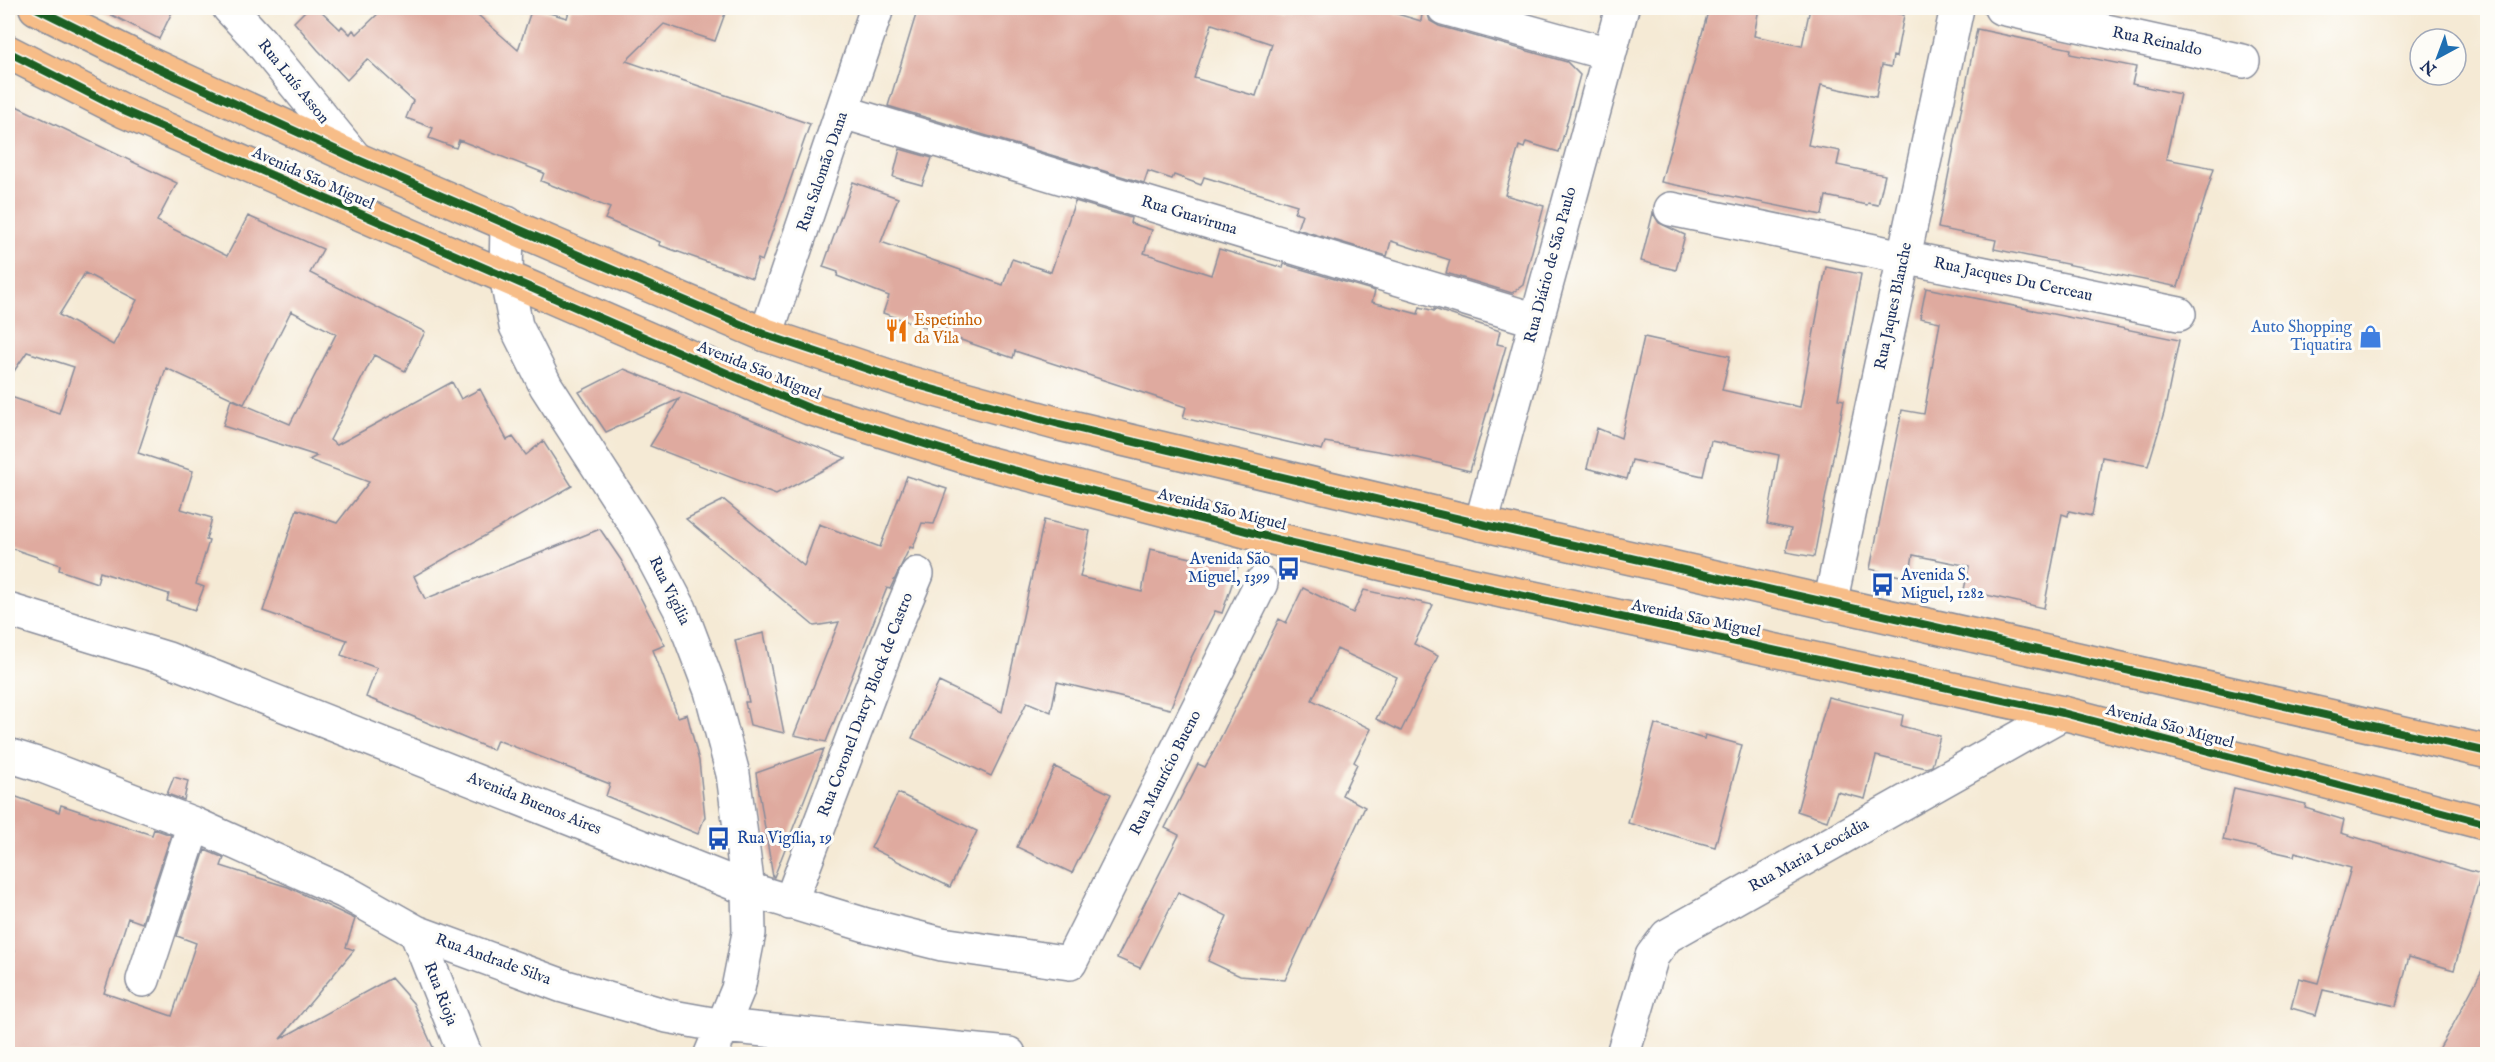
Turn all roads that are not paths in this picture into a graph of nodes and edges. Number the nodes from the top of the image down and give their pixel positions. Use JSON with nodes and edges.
{"nodes":[{"id":1,"x":36,"y":8,"type":"edge"},
{"id":2,"x":229,"y":8,"type":"edge"},
{"id":3,"x":877,"y":8,"type":"edge"},
{"id":4,"x":1444,"y":8,"type":"edge"},
{"id":5,"x":1622,"y":8,"type":"edge"},
{"id":6,"x":1957,"y":8,"type":"edge"},
{"id":7,"x":2001,"y":8,"type":"edge"},
{"id":8,"x":8,"y":52,"type":"edge"},
{"id":9,"x":1609,"y":54,"type":"junction"},
{"id":10,"x":2243,"y":61,"type":"dead end"},
{"id":11,"x":843,"y":112,"type":"junction"},
{"id":12,"x":356,"y":159,"type":"junction"},
{"id":13,"x":1671,"y":209,"type":"dead end"},
{"id":14,"x":507,"y":223,"type":"junction"},
{"id":15,"x":1904,"y":257,"type":"junction"},
{"id":16,"x":506,"y":276,"type":"junction"},
{"id":17,"x":2179,"y":314,"type":"dead end"},
{"id":18,"x":1536,"y":320,"type":"junction"},
{"id":19,"x":766,"y":335,"type":"junction"},
{"id":20,"x":1481,"y":524,"type":"junction"},
{"id":21,"x":917,"y":574,"type":"dead end"},
{"id":22,"x":1261,"y":583,"type":"dead end"},
{"id":23,"x":1830,"y":604,"type":"junction"},
{"id":24,"x":8,"y":610,"type":"edge"},
{"id":25,"x":2063,"y":713,"type":"junction"},
{"id":26,"x":2487,"y":752,"type":"edge"},
{"id":27,"x":8,"y":755,"type":"edge"},
{"id":28,"x":194,"y":824,"type":"junction"},
{"id":29,"x":2487,"y":824,"type":"edge"},
{"id":30,"x":748,"y":889,"type":"junction"},
{"id":31,"x":790,"y":903,"type":"junction"},
{"id":32,"x":416,"y":932,"type":"junction"},
{"id":33,"x":1070,"y":963,"type":"joint"},
{"id":34,"x":143,"y":981,"type":"dead end"},
{"id":35,"x":717,"y":1040,"type":"edge"},
{"id":36,"x":465,"y":1054,"type":"edge"},
{"id":37,"x":1009,"y":1054,"type":"edge"},
{"id":38,"x":1623,"y":1054,"type":"edge"}],
"edges":[{"from":1,"to":12,"type":"main road"},
{"from":2,"to":12,"type":"street","name":"Rua Luís Asson"},
{"from":3,"to":11,"type":"street","name":"Rua Salomão Dana"},
{"from":4,"to":9,"type":"street"},
{"from":5,"to":9,"type":"street","name":"Rua Diário de São Paulo"},
{"from":6,"to":15,"type":"street","name":"Rua Jaques Blanche"},
{"from":7,"to":10,"type":"street","name":"Rua Reinaldo"},
{"from":8,"to":16,"type":"main road","name":"Avenida São Miguel"},
{"from":9,"to":18,"type":"street","name":"Rua Diário de São Paulo"},
{"from":11,"to":18,"type":"street","name":"Rua Guaviruna"},
{"from":11,"to":19,"type":"street","name":"Rua Salomão Dana"},
{"from":12,"to":14,"type":"main road"},
{"from":13,"to":15,"type":"street","name":"Rua Jacques Du Cerceau"},
{"from":14,"to":16,"type":"street","name":"Rua Vigilia"},
{"from":14,"to":19,"type":"main road"},
{"from":15,"to":17,"type":"street","name":"Rua Jacques Du Cerceau"},
{"from":15,"to":23,"type":"street","name":"Rua Jaques Blanche"},
{"from":16,"to":25,"type":"main road","name":"Avenida São Miguel"},
{"from":16,"to":30,"type":"street","name":"Rua Vigilia"},
{"from":18,"to":20,"type":"street","name":"Rua Diário de São Paulo"},
{"from":19,"to":20,"type":"main road"},
{"from":20,"to":23,"type":"main road"},
{"from":21,"to":31,"type":"street","name":"Rua Coronel Darcy Block de Castro"},
{"from":22,"to":33,"type":"street","name":"Rua Maurício Bueno"},
{"from":23,"to":26,"type":"main road"},
{"from":24,"to":30,"type":"street","name":"Avenida Buenos Aires"},
{"from":25,"to":29,"type":"main road","name":"Avenida São Miguel"},
{"from":25,"to":38,"type":"street","name":"Rua Maria Leocádia"},
{"from":27,"to":28,"type":"street","name":"Rua Andrade Silva"},
{"from":28,"to":32,"type":"street","name":"Rua Andrade Silva"},
{"from":28,"to":34,"type":"street"},
{"from":30,"to":31,"type":"street","name":"Avenida Buenos Aires"},
{"from":30,"to":35,"type":"street","name":"Rua Vigilia"},
{"from":31,"to":33,"type":"street","name":"Avenida Buenos Aires"},
{"from":32,"to":35,"type":"street","name":"Rua Andrade Silva"},
{"from":32,"to":36,"type":"street","name":"Rua Rioja"},
{"from":35,"to":37,"type":"street","name":"Rua Andrade Silva"}]}
